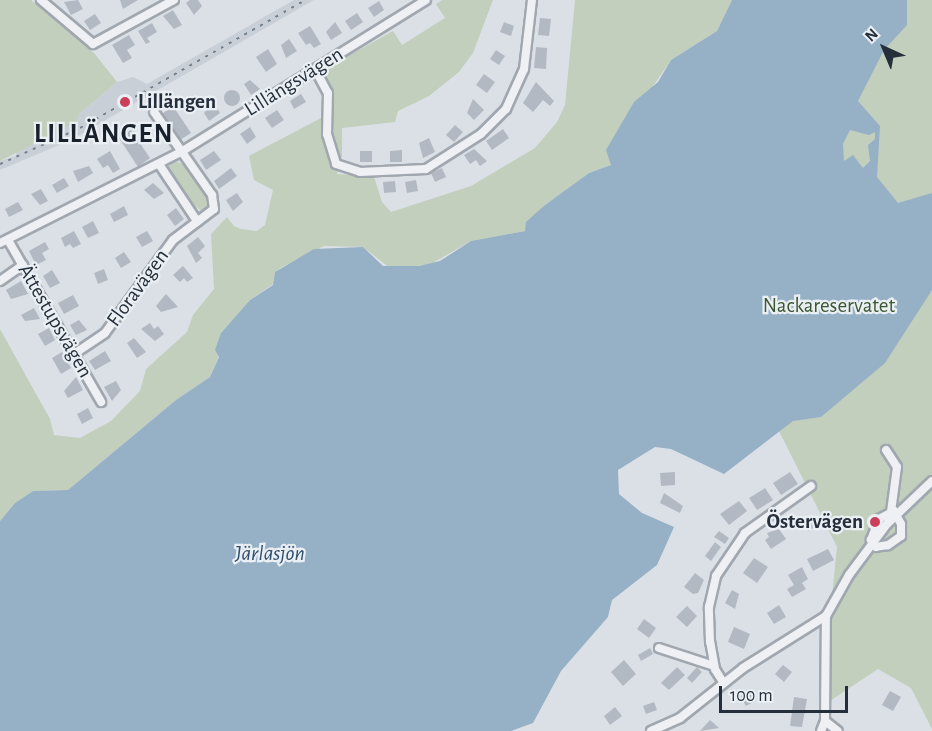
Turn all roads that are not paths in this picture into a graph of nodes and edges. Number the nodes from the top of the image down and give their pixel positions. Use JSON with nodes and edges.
{"nodes":[{"id":1,"x":41,"y":0,"type":"edge"},
{"id":2,"x":174,"y":0,"type":"edge"},
{"id":3,"x":426,"y":0,"type":"edge"},
{"id":4,"x":532,"y":0,"type":"edge"},
{"id":5,"x":315,"y":69,"type":"junction"},
{"id":6,"x":154,"y":112,"type":"dead end"},
{"id":7,"x":181,"y":152,"type":"junction"},
{"id":8,"x":159,"y":164,"type":"junction"},
{"id":9,"x":199,"y":220,"type":"junction"},
{"id":10,"x":4,"y":241,"type":"edge"},
{"id":11,"x":22,"y":265,"type":"junction"},
{"id":12,"x":0,"y":280,"type":"edge"},
{"id":13,"x":74,"y":354,"type":"junction"},
{"id":14,"x":101,"y":402,"type":"dead end"},
{"id":15,"x":886,"y":450,"type":"dead end"},
{"id":16,"x":932,"y":481,"type":"edge"},
{"id":17,"x":811,"y":486,"type":"dead end"},
{"id":18,"x":894,"y":513,"type":"junction"},
{"id":19,"x":872,"y":544,"type":"junction"},
{"id":20,"x":826,"y":616,"type":"junction"},
{"id":21,"x":659,"y":648,"type":"dead end"},
{"id":22,"x":714,"y":666,"type":"junction"},
{"id":23,"x":723,"y":682,"type":"junction"},
{"id":24,"x":825,"y":721,"type":"junction"},
{"id":25,"x":651,"y":731,"type":"edge"},
{"id":26,"x":821,"y":731,"type":"edge"},
{"id":27,"x":838,"y":731,"type":"edge"}],
"edges":[{"from":1,"to":2,"type":"street"},
{"from":3,"to":5,"type":"street","name":"Lillängsvägen"},
{"from":4,"to":5,"type":"street"},
{"from":5,"to":7,"type":"street","name":"Lillängsvägen"},
{"from":6,"to":7,"type":"street"},
{"from":7,"to":8,"type":"street","name":"Lillängsvägen"},
{"from":7,"to":9,"type":"street","name":"Floravägen"},
{"from":8,"to":9,"type":"street"},
{"from":8,"to":10,"type":"street","name":"Lillängsvägen"},
{"from":9,"to":13,"type":"street","name":"Floravägen"},
{"from":10,"to":11,"type":"street","name":"Ättestupsvägen"},
{"from":11,"to":12,"type":"street"},
{"from":11,"to":13,"type":"street","name":"Ättestupsvägen"},
{"from":13,"to":14,"type":"street","name":"Ättestupsvägen"},
{"from":15,"to":18,"type":"street"},
{"from":16,"to":18,"type":"street"},
{"from":17,"to":22,"type":"street"},
{"from":18,"to":19,"type":"street"},
{"from":18,"to":19,"type":"street"},
{"from":19,"to":20,"type":"street"},
{"from":20,"to":23,"type":"street"},
{"from":20,"to":24,"type":"street"},
{"from":21,"to":22,"type":"street"},
{"from":22,"to":23,"type":"street"},
{"from":23,"to":25,"type":"street"},
{"from":24,"to":26,"type":"street"},
{"from":24,"to":27,"type":"street"}]}
